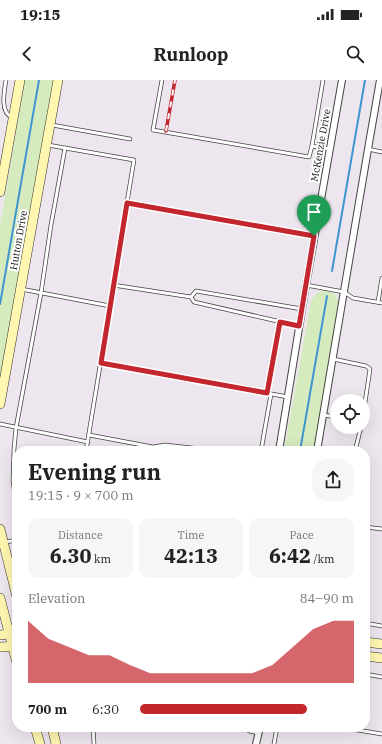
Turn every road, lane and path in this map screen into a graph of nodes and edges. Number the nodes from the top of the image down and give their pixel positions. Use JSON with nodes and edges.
{"nodes":[{"id":1,"x":6,"y":80,"type":"edge"},
{"id":2,"x":20,"y":80,"type":"edge"},
{"id":3,"x":58,"y":80,"type":"edge"},
{"id":4,"x":162,"y":80,"type":"edge"},
{"id":5,"x":322,"y":80,"type":"edge"},
{"id":6,"x":342,"y":80,"type":"edge"},
{"id":7,"x":380,"y":84,"type":"edge"},
{"id":8,"x":13,"y":117,"type":"junction"},
{"id":9,"x":50,"y":125,"type":"junction"},
{"id":10,"x":130,"y":139,"type":"dead end"},
{"id":11,"x":46,"y":144,"type":"junction"},
{"id":12,"x":312,"y":146,"type":"junction"},
{"id":13,"x":65,"y":148,"type":"junction"},
{"id":14,"x":330,"y":149,"type":"junction"},
{"id":15,"x":368,"y":149,"type":"junction"},
{"id":16,"x":382,"y":152,"type":"edge"},
{"id":17,"x":0,"y":191,"type":"edge"},
{"id":18,"x":127,"y":203,"type":"junction"},
{"id":19,"x":314,"y":236,"type":"junction"},
{"id":20,"x":382,"y":278,"type":"edge"},
{"id":21,"x":114,"y":284,"type":"junction"},
{"id":22,"x":306,"y":285,"type":"junction"},
{"id":23,"x":21,"y":289,"type":"junction"},
{"id":24,"x":41,"y":292,"type":"junction"},
{"id":25,"x":344,"y":292,"type":"junction"},
{"id":26,"x":191,"y":297,"type":"junction"},
{"id":27,"x":380,"y":303,"type":"edge"},
{"id":28,"x":110,"y":306,"type":"junction"},
{"id":29,"x":302,"y":309,"type":"junction"},
{"id":30,"x":280,"y":322,"type":"junction"},
{"id":31,"x":299,"y":326,"type":"junction"},
{"id":32,"x":333,"y":359,"type":"junction"},
{"id":33,"x":101,"y":363,"type":"junction"},
{"id":34,"x":2,"y":380,"type":"edge"},
{"id":35,"x":267,"y":393,"type":"junction"},
{"id":36,"x":271,"y":394,"type":"junction"},
{"id":37,"x":366,"y":394,"type":"edge"},
{"id":38,"x":288,"y":397,"type":"junction"},
{"id":39,"x":0,"y":404,"type":"edge"},
{"id":40,"x":323,"y":415,"type":"junction"},
{"id":41,"x":330,"y":416,"type":"edge"},
{"id":42,"x":0,"y":424,"type":"edge"},
{"id":43,"x":16,"y":428,"type":"junction"},
{"id":44,"x":359,"y":434,"type":"edge"},
{"id":45,"x":89,"y":435,"type":"junction"},
{"id":46,"x":88,"y":442,"type":"junction"},
{"id":47,"x":14,"y":446,"type":"edge"},
{"id":48,"x":87,"y":446,"type":"edge"},
{"id":49,"x":148,"y":446,"type":"edge"},
{"id":50,"x":159,"y":446,"type":"edge"},
{"id":51,"x":174,"y":446,"type":"edge"},
{"id":52,"x":262,"y":446,"type":"edge"},
{"id":53,"x":280,"y":446,"type":"edge"},
{"id":54,"x":318,"y":446,"type":"edge"},
{"id":55,"x":356,"y":446,"type":"edge"},
{"id":56,"x":370,"y":528,"type":"edge"},
{"id":57,"x":0,"y":529,"type":"edge"},
{"id":58,"x":382,"y":529,"type":"edge"},
{"id":59,"x":12,"y":541,"type":"edge"},
{"id":60,"x":3,"y":542,"type":"junction"},
{"id":61,"x":12,"y":577,"type":"edge"},
{"id":62,"x":0,"y":598,"type":"edge"},
{"id":63,"x":370,"y":624,"type":"edge"},
{"id":64,"x":382,"y":626,"type":"edge"},
{"id":65,"x":9,"y":634,"type":"edge"},
{"id":66,"x":370,"y":643,"type":"edge"},
{"id":67,"x":382,"y":644,"type":"edge"},
{"id":68,"x":12,"y":646,"type":"edge"},
{"id":69,"x":0,"y":647,"type":"edge"},
{"id":70,"x":370,"y":657,"type":"edge"},
{"id":71,"x":382,"y":658,"type":"edge"},
{"id":72,"x":370,"y":675,"type":"edge"},
{"id":73,"x":382,"y":677,"type":"edge"},
{"id":74,"x":36,"y":732,"type":"edge"},
{"id":75,"x":53,"y":732,"type":"edge"},
{"id":76,"x":93,"y":732,"type":"edge"},
{"id":77,"x":259,"y":732,"type":"edge"},
{"id":78,"x":276,"y":732,"type":"edge"},
{"id":79,"x":370,"y":732,"type":"edge"},
{"id":80,"x":382,"y":734,"type":"edge"},
{"id":81,"x":40,"y":744,"type":"edge"},
{"id":82,"x":56,"y":744,"type":"edge"},
{"id":83,"x":94,"y":744,"type":"edge"},
{"id":84,"x":256,"y":744,"type":"edge"},
{"id":85,"x":274,"y":744,"type":"edge"}],
"edges":[{"from":1,"to":8,"type":"lane"},
{"from":2,"to":8,"type":"street"},
{"from":3,"to":9,"type":"street","name":"Hutton Drive"},
{"from":4,"to":12,"type":"lane"},
{"from":5,"to":12,"type":"lane"},
{"from":6,"to":14,"type":"street","name":"McKenzie Drive"},
{"from":7,"to":15,"type":"street"},
{"from":8,"to":17,"type":"street"},
{"from":9,"to":10,"type":"lane"},
{"from":9,"to":11,"type":"street","name":"Hutton Drive"},
{"from":11,"to":13,"type":"lane"},
{"from":11,"to":23,"type":"street","name":"Hutton Drive"},
{"from":12,"to":14,"type":"lane"},
{"from":13,"to":18,"type":"lane"},
{"from":13,"to":24,"type":"lane"},
{"from":14,"to":19,"type":"street","name":"McKenzie Drive"},
{"from":15,"to":16,"type":"lane"},
{"from":15,"to":25,"type":"street"},
{"from":18,"to":19,"type":"lane"},
{"from":18,"to":21,"type":"lane"},
{"from":19,"to":22,"type":"street","name":"McKenzie Drive"},
{"from":20,"to":27,"type":"lane"},
{"from":21,"to":26,"type":"lane"},
{"from":21,"to":28,"type":"lane"},
{"from":22,"to":25,"type":"lane"},
{"from":22,"to":29,"type":"street","name":"McKenzie Drive"},
{"from":23,"to":24,"type":"lane"},
{"from":23,"to":34,"type":"street","name":"Hutton Drive"},
{"from":24,"to":28,"type":"lane"},
{"from":24,"to":43,"type":"lane"},
{"from":25,"to":27,"type":"lane"},
{"from":25,"to":32,"type":"street"},
{"from":26,"to":29,"type":"lane"},
{"from":26,"to":30,"type":"lane"},
{"from":28,"to":33,"type":"lane"},
{"from":29,"to":31,"type":"street","name":"McKenzie Drive"},
{"from":30,"to":31,"type":"lane"},
{"from":30,"to":35,"type":"lane"},
{"from":31,"to":38,"type":"street","name":"McKenzie Drive"},
{"from":32,"to":37,"type":"lane"},
{"from":32,"to":40,"type":"street"},
{"from":33,"to":35,"type":"lane"},
{"from":33,"to":45,"type":"lane"},
{"from":34,"to":39,"type":"street","name":"Hutton Drive"},
{"from":35,"to":36,"type":"lane"},
{"from":36,"to":38,"type":"lane"},
{"from":36,"to":52,"type":"lane"},
{"from":38,"to":53,"type":"street","name":"McKenzie Drive"},
{"from":40,"to":41,"type":"lane"},
{"from":40,"to":54,"type":"street"},
{"from":42,"to":43,"type":"lane"},
{"from":43,"to":46,"type":"lane"},
{"from":43,"to":47,"type":"lane"},
{"from":44,"to":55,"type":"lane"},
{"from":45,"to":46,"type":"lane"},
{"from":45,"to":49,"type":"lane"},
{"from":46,"to":48,"type":"lane"},
{"from":50,"to":51,"type":"lane"},
{"from":56,"to":58,"type":"lane"},
{"from":57,"to":60,"type":"street"},
{"from":59,"to":60,"type":"lane"},
{"from":60,"to":61,"type":"street"},
{"from":62,"to":65,"type":"street"},
{"from":63,"to":64,"type":"lane"},
{"from":66,"to":67,"type":"street"},
{"from":68,"to":69,"type":"street"},
{"from":70,"to":71,"type":"street"},
{"from":72,"to":73,"type":"lane"},
{"from":74,"to":81,"type":"street"},
{"from":75,"to":82,"type":"street"},
{"from":76,"to":83,"type":"lane"},
{"from":77,"to":84,"type":"street"},
{"from":78,"to":85,"type":"lane"},
{"from":79,"to":80,"type":"lane"}]}
